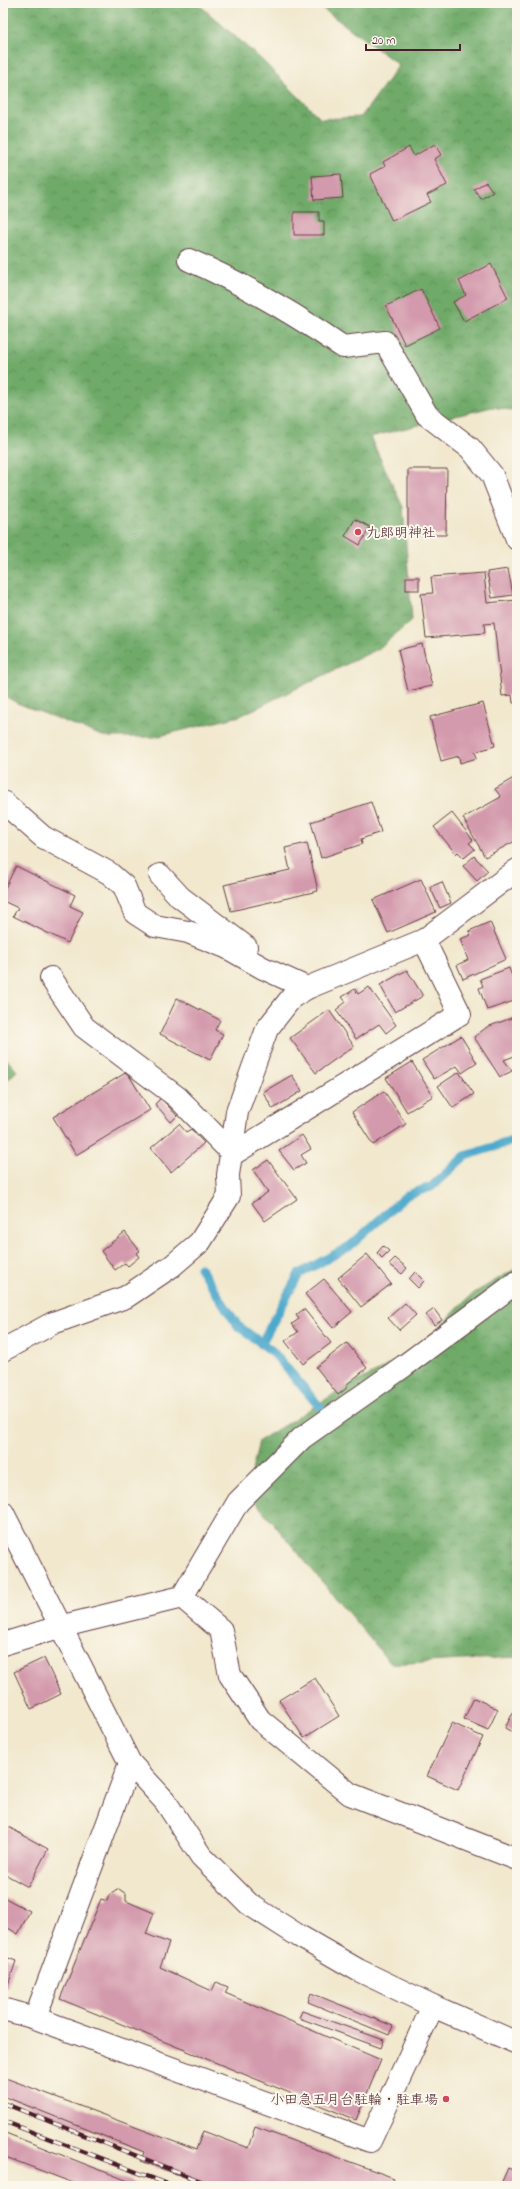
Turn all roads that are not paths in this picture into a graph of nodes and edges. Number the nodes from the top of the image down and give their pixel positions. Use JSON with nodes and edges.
{"nodes":[{"id":1,"x":189,"y":260,"type":"dead end"},
{"id":2,"x":517,"y":539,"type":"edge"},
{"id":3,"x":3,"y":802,"type":"edge"},
{"id":4,"x":517,"y":870,"type":"edge"},
{"id":5,"x":160,"y":875,"type":"dead end"},
{"id":6,"x":424,"y":940,"type":"junction"},
{"id":7,"x":51,"y":978,"type":"dead end"},
{"id":8,"x":298,"y":983,"type":"junction"},
{"id":9,"x":233,"y":1154,"type":"junction"},
{"id":10,"x":517,"y":1282,"type":"edge"},
{"id":11,"x":3,"y":1350,"type":"edge"},
{"id":12,"x":3,"y":1514,"type":"edge"},
{"id":13,"x":182,"y":1597,"type":"junction"},
{"id":14,"x":59,"y":1627,"type":"junction"},
{"id":15,"x":3,"y":1644,"type":"edge"},
{"id":16,"x":130,"y":1764,"type":"junction"},
{"id":17,"x":517,"y":1859,"type":"edge"},
{"id":18,"x":433,"y":2006,"type":"junction"},
{"id":19,"x":3,"y":2010,"type":"edge"},
{"id":20,"x":35,"y":2018,"type":"junction"},
{"id":21,"x":517,"y":2043,"type":"edge"}],
"edges":[{"from":1,"to":2,"type":"street"},
{"from":3,"to":8,"type":"street"},
{"from":4,"to":6,"type":"street"},
{"from":5,"to":8,"type":"street"},
{"from":6,"to":8,"type":"street"},
{"from":6,"to":9,"type":"street"},
{"from":7,"to":9,"type":"street"},
{"from":8,"to":9,"type":"street"},
{"from":9,"to":11,"type":"street"},
{"from":10,"to":13,"type":"street"},
{"from":12,"to":14,"type":"street"},
{"from":13,"to":14,"type":"street"},
{"from":13,"to":17,"type":"street"},
{"from":14,"to":15,"type":"street"},
{"from":14,"to":16,"type":"street"},
{"from":16,"to":18,"type":"street"},
{"from":16,"to":20,"type":"street"},
{"from":18,"to":20,"type":"street"},
{"from":18,"to":21,"type":"street"},
{"from":19,"to":20,"type":"street"}]}
